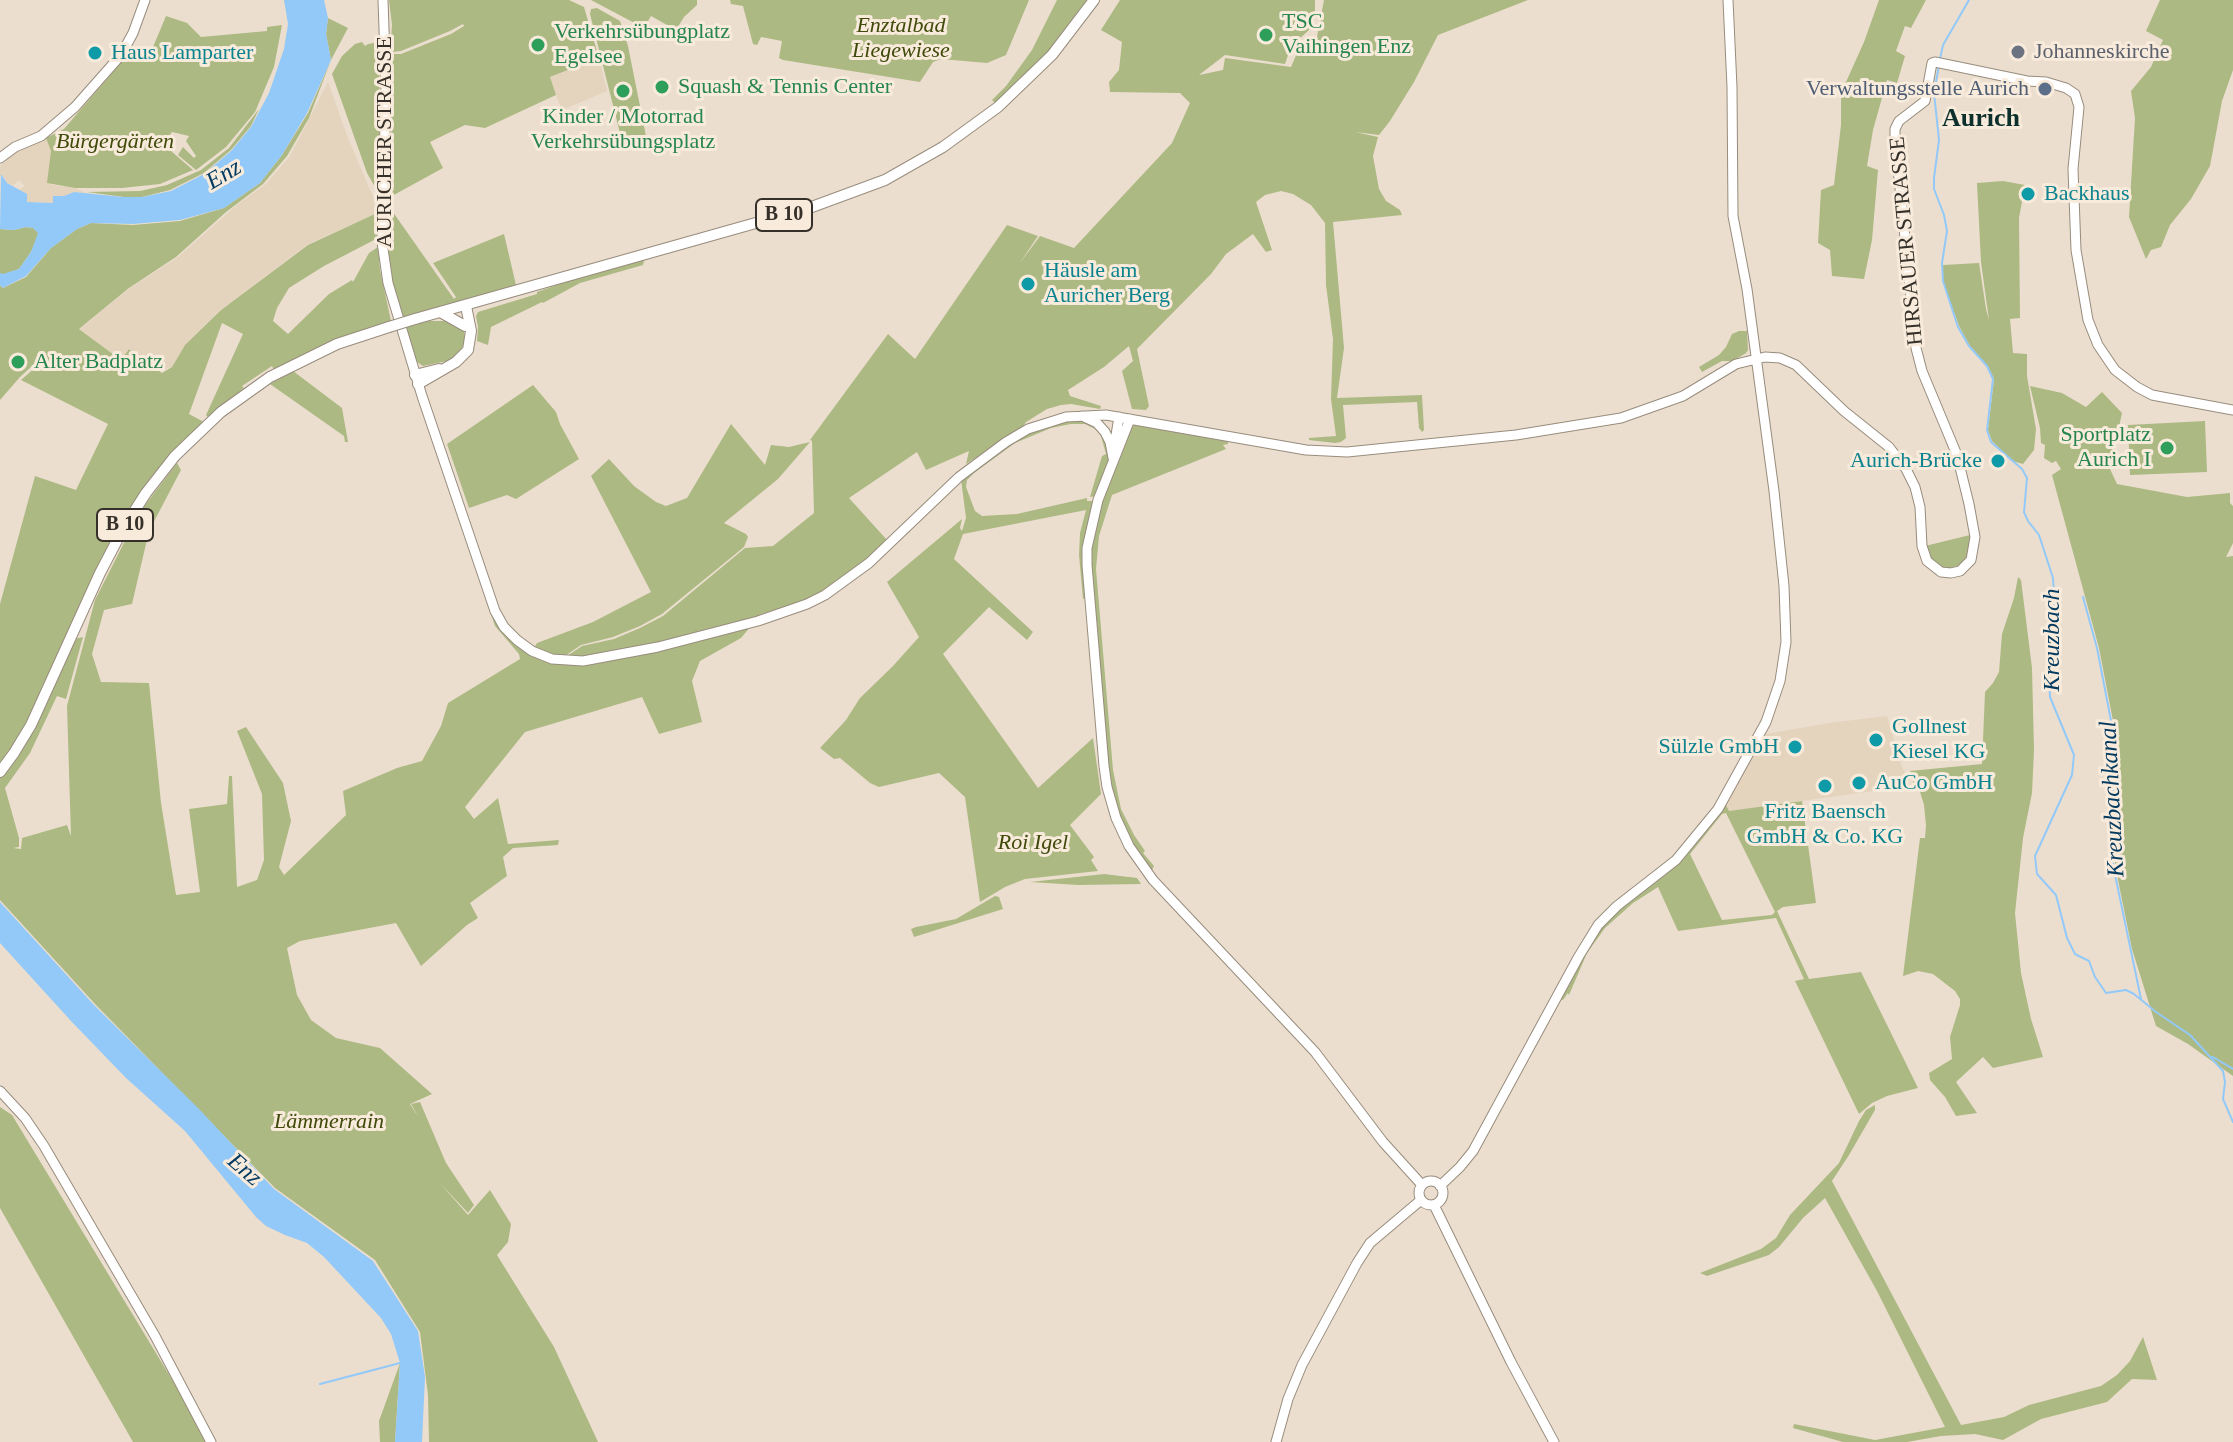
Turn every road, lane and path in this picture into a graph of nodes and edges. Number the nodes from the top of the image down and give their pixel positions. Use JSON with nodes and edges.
{"nodes":[{"id":1,"x":145,"y":0,"type":"edge"},
{"id":2,"x":383,"y":0,"type":"edge"},
{"id":3,"x":1094,"y":0,"type":"edge"},
{"id":4,"x":1728,"y":0,"type":"edge"},
{"id":5,"x":0,"y":158,"type":"edge"},
{"id":6,"x":464,"y":307,"type":"junction"},
{"id":7,"x":442,"y":313,"type":"junction"},
{"id":8,"x":465,"y":326,"type":"junction"},
{"id":9,"x":471,"y":339,"type":"junction"},
{"id":10,"x":1755,"y":358,"type":"junction"},
{"id":11,"x":416,"y":380,"type":"junction"},
{"id":12,"x":2233,"y":410,"type":"edge"},
{"id":13,"x":1076,"y":415,"type":"junction"},
{"id":14,"x":1119,"y":417,"type":"junction"},
{"id":15,"x":1130,"y":419,"type":"junction"},
{"id":16,"x":1113,"y":458,"type":"junction"},
{"id":17,"x":0,"y":772,"type":"edge"},
{"id":18,"x":0,"y":1091,"type":"edge"},
{"id":19,"x":1422,"y":1185,"type":"junction"},
{"id":20,"x":1440,"y":1186,"type":"junction"},
{"id":21,"x":1421,"y":1200,"type":"junction"},
{"id":22,"x":1434,"y":1205,"type":"junction"},
{"id":23,"x":211,"y":1442,"type":"edge"},
{"id":24,"x":1276,"y":1442,"type":"edge"},
{"id":25,"x":1554,"y":1442,"type":"edge"}],
"edges":[{"from":1,"to":5,"type":"main road"},
{"from":2,"to":11,"type":"main road","name":"AURICHER STRASSE"},
{"from":3,"to":6,"type":"main road","number":"B 10"},
{"from":4,"to":10,"type":"main road"},
{"from":6,"to":7,"type":"main road","number":"B 10"},
{"from":6,"to":8,"type":"main road"},
{"from":6,"to":9,"type":"main road"},
{"from":7,"to":8,"type":"main road"},
{"from":7,"to":17,"type":"main road","number":"B 10","bridge":true},
{"from":8,"to":9,"type":"main road"},
{"from":9,"to":11,"type":"main road"},
{"from":10,"to":12,"type":"main road","name":"HIRSAUER STRASSE"},
{"from":10,"to":15,"type":"main road","name":"AURICHER STRASSE"},
{"from":10,"to":20,"type":"main road"},
{"from":11,"to":13,"type":"main road","name":"AURICHER STRASSE"},
{"from":13,"to":14,"type":"main road","name":"AURICHER STRASSE"},
{"from":13,"to":16,"type":"main road"},
{"from":14,"to":15,"type":"main road","name":"AURICHER STRASSE"},
{"from":14,"to":16,"type":"main road"},
{"from":15,"to":16,"type":"main road"},
{"from":16,"to":19,"type":"main road"},
{"from":18,"to":23,"type":"main road"},
{"from":19,"to":20,"type":"main road"},
{"from":19,"to":21,"type":"main road"},
{"from":20,"to":22,"type":"main road"},
{"from":21,"to":22,"type":"main road"},
{"from":21,"to":24,"type":"main road"},
{"from":22,"to":25,"type":"main road"}]}
